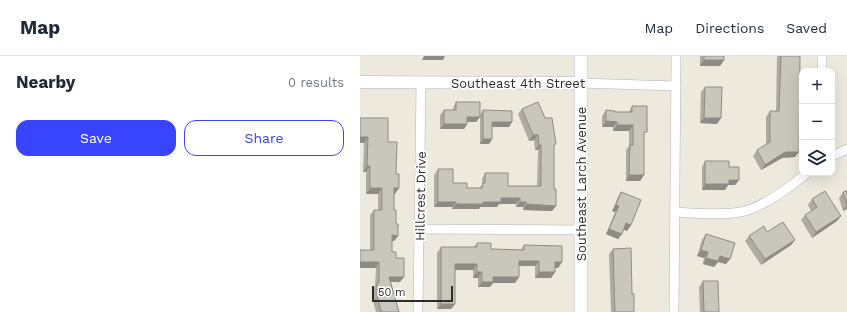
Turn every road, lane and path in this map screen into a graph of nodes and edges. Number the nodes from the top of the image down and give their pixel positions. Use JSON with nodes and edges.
{"nodes":[{"id":1,"x":581,"y":56,"type":"edge"},
{"id":2,"x":676,"y":56,"type":"edge"},
{"id":3,"x":822,"y":56,"type":"edge"},
{"id":4,"x":822,"y":68,"type":"edge"},
{"id":5,"x":360,"y":82,"type":"edge"},
{"id":6,"x":421,"y":82,"type":"junction"},
{"id":7,"x":580,"y":83,"type":"junction"},
{"id":8,"x":676,"y":86,"type":"junction"},
{"id":9,"x":847,"y":149,"type":"edge"},
{"id":10,"x":835,"y":155,"type":"edge"},
{"id":11,"x":804,"y":176,"type":"edge"},
{"id":12,"x":675,"y":212,"type":"junction"},
{"id":13,"x":419,"y":229,"type":"junction"},
{"id":14,"x":581,"y":230,"type":"junction"},
{"id":15,"x":418,"y":310,"type":"dead end"},
{"id":16,"x":581,"y":312,"type":"edge"},
{"id":17,"x":674,"y":312,"type":"edge"}],
"edges":[{"from":1,"to":7,"type":"main road","name":"Southeast Larch Avenue"},
{"from":2,"to":8,"type":"street"},
{"from":3,"to":4,"type":"street"},
{"from":5,"to":6,"type":"street","name":"Southeast 4th Street"},
{"from":6,"to":7,"type":"street","name":"Southeast 4th Street"},
{"from":6,"to":13,"type":"street","name":"Hillcrest Drive"},
{"from":7,"to":8,"type":"street","name":"Southeast 4th Street"},
{"from":7,"to":14,"type":"main road","name":"Southeast Larch Avenue"},
{"from":8,"to":12,"type":"street"},
{"from":9,"to":10,"type":"street"},
{"from":11,"to":12,"type":"street"},
{"from":12,"to":17,"type":"street"},
{"from":13,"to":14,"type":"street"},
{"from":13,"to":15,"type":"street","name":"Hillcrest Drive"},
{"from":14,"to":16,"type":"main road","name":"Southeast Larch Avenue"}]}
